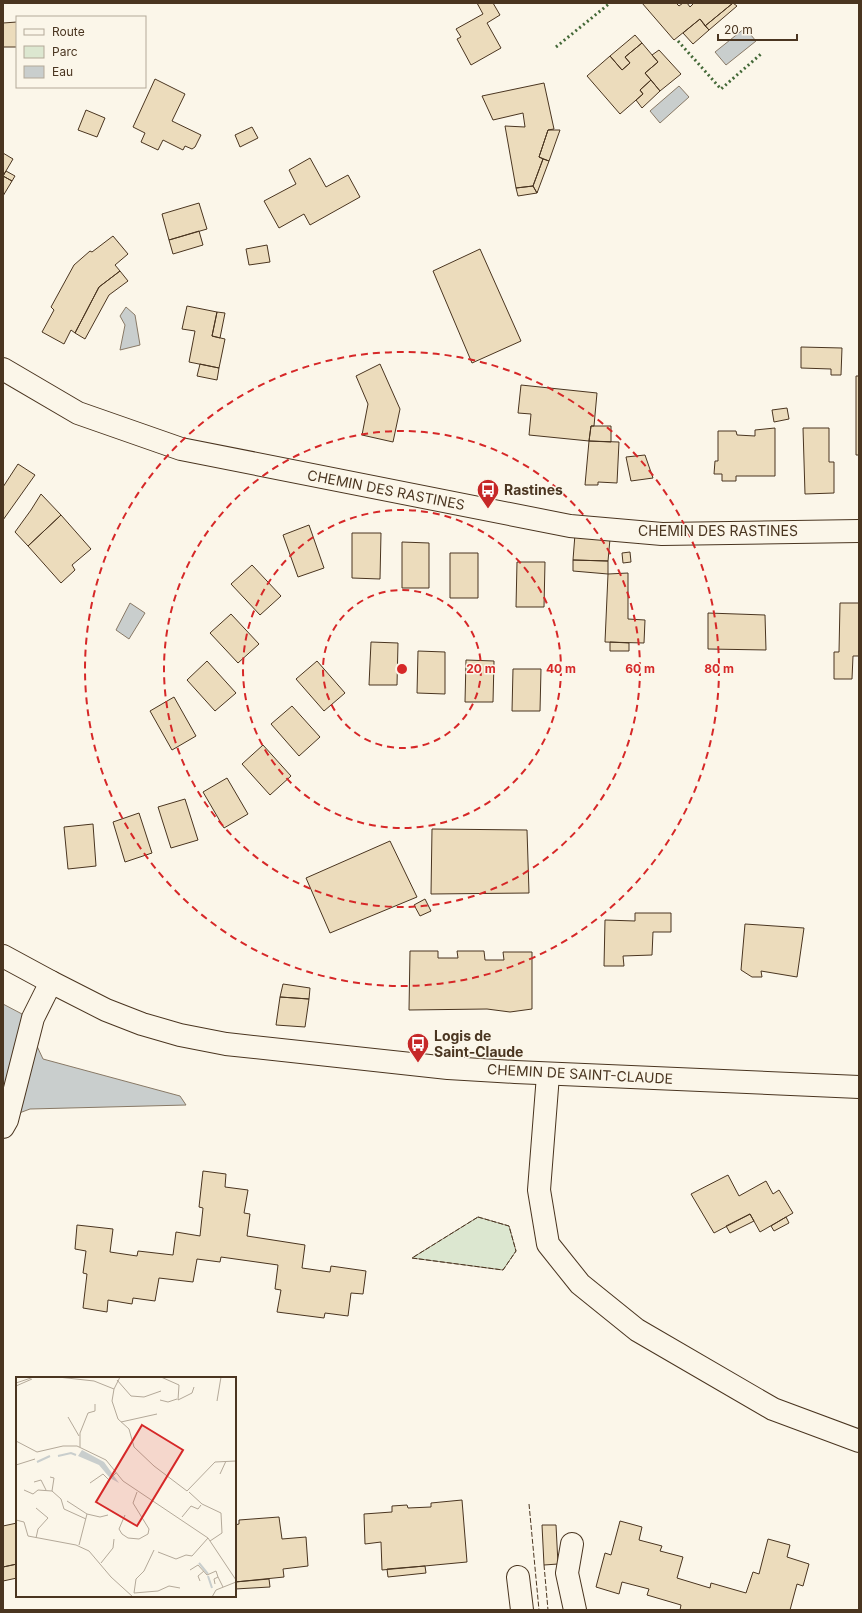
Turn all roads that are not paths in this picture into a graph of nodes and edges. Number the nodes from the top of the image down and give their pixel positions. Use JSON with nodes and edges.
{"nodes":[{"id":1,"x":3,"y":369,"type":"edge"},
{"id":2,"x":859,"y":531,"type":"edge"},
{"id":3,"x":3,"y":956,"type":"edge"},
{"id":4,"x":51,"y":982,"type":"junction"},
{"id":5,"x":548,"y":1075,"type":"junction"},
{"id":6,"x":859,"y":1086,"type":"edge"},
{"id":7,"x":5,"y":1124,"type":"edge"},
{"id":8,"x":859,"y":1441,"type":"edge"},
{"id":9,"x":572,"y":1544,"type":"dead end"},
{"id":10,"x":518,"y":1577,"type":"dead end"},
{"id":11,"x":522,"y":1610,"type":"edge"},
{"id":12,"x":575,"y":1610,"type":"edge"}],
"edges":[{"from":1,"to":2,"type":"street","name":"CHEMIN DES RASTINES"},
{"from":3,"to":4,"type":"street","name":"CHEMIN DE SAINT-CLAUDE"},
{"from":4,"to":5,"type":"street","name":"CHEMIN DE SAINT-CLAUDE"},
{"from":4,"to":7,"type":"street"},
{"from":5,"to":6,"type":"street","name":"CHEMIN DE SAINT-CLAUDE"},
{"from":5,"to":8,"type":"street"},
{"from":9,"to":12,"type":"street"},
{"from":10,"to":11,"type":"street"}]}
